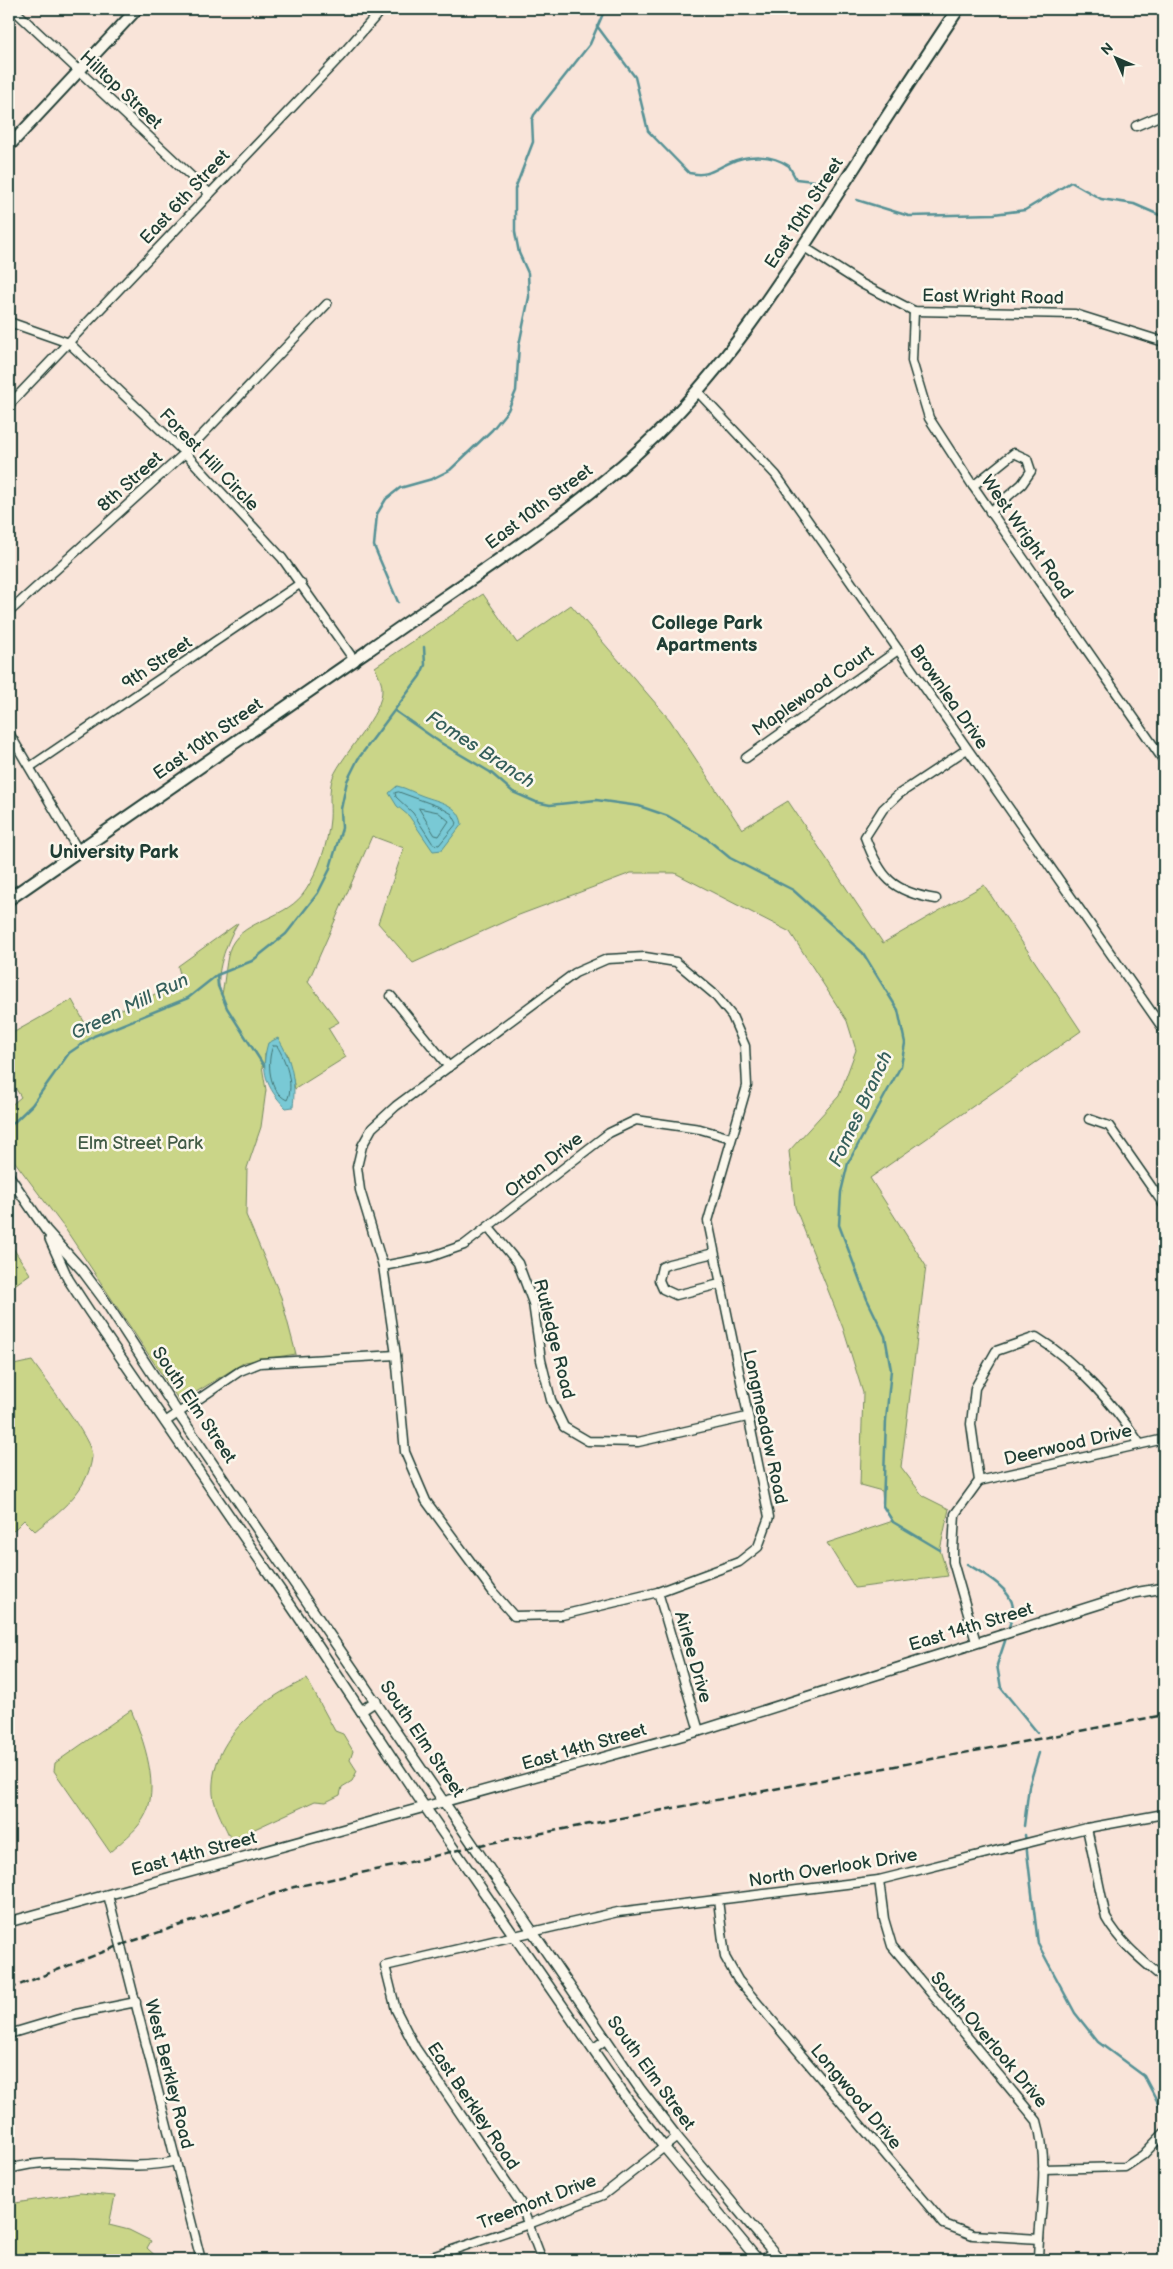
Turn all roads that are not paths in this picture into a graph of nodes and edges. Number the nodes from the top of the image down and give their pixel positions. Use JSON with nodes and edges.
{"nodes":[{"id":1,"x":13,"y":9,"type":"edge"},
{"id":2,"x":137,"y":9,"type":"edge"},
{"id":3,"x":383,"y":9,"type":"edge"},
{"id":4,"x":958,"y":9,"type":"edge"},
{"id":5,"x":79,"y":71,"type":"junction"},
{"id":6,"x":1164,"y":114,"type":"edge"},
{"id":7,"x":1136,"y":126,"type":"dead end"},
{"id":8,"x":9,"y":146,"type":"edge"},
{"id":9,"x":209,"y":193,"type":"junction"},
{"id":10,"x":804,"y":247,"type":"junction"},
{"id":11,"x":327,"y":304,"type":"dead end"},
{"id":12,"x":914,"y":311,"type":"junction"},
{"id":13,"x":9,"y":322,"type":"edge"},
{"id":14,"x":1164,"y":342,"type":"edge"},
{"id":15,"x":69,"y":343,"type":"junction"},
{"id":16,"x":697,"y":391,"type":"junction"},
{"id":17,"x":9,"y":405,"type":"edge"},
{"id":18,"x":185,"y":453,"type":"junction"},
{"id":19,"x":973,"y":486,"type":"junction"},
{"id":20,"x":990,"y":512,"type":"junction"},
{"id":21,"x":301,"y":583,"type":"junction"},
{"id":22,"x":9,"y":612,"type":"edge"},
{"id":23,"x":370,"y":648,"type":"joint"},
{"id":24,"x":898,"y":650,"type":"junction"},
{"id":25,"x":354,"y":660,"type":"junction"},
{"id":26,"x":9,"y":732,"type":"edge"},
{"id":27,"x":967,"y":748,"type":"junction"},
{"id":28,"x":746,"y":758,"type":"dead end"},
{"id":29,"x":1164,"y":761,"type":"edge"},
{"id":30,"x":30,"y":767,"type":"junction"},
{"id":31,"x":78,"y":850,"type":"junction"},
{"id":32,"x":9,"y":899,"type":"edge"},
{"id":33,"x":936,"y":899,"type":"dead end"},
{"id":34,"x":391,"y":996,"type":"dead end"},
{"id":35,"x":1164,"y":1030,"type":"edge"},
{"id":36,"x":449,"y":1067,"type":"junction"},
{"id":37,"x":1089,"y":1119,"type":"dead end"},
{"id":38,"x":730,"y":1138,"type":"junction"},
{"id":39,"x":9,"y":1176,"type":"edge"},
{"id":40,"x":1164,"y":1205,"type":"edge"},
{"id":41,"x":489,"y":1228,"type":"junction"},
{"id":42,"x":46,"y":1230,"type":"junction"},
{"id":43,"x":714,"y":1253,"type":"junction"},
{"id":44,"x":382,"y":1266,"type":"junction"},
{"id":45,"x":82,"y":1270,"type":"junction"},
{"id":46,"x":68,"y":1279,"type":"junction"},
{"id":47,"x":720,"y":1284,"type":"junction"},
{"id":48,"x":105,"y":1301,"type":"junction"},
{"id":49,"x":89,"y":1311,"type":"junction"},
{"id":50,"x":396,"y":1355,"type":"junction"},
{"id":51,"x":178,"y":1413,"type":"junction"},
{"id":52,"x":747,"y":1417,"type":"junction"},
{"id":53,"x":165,"y":1422,"type":"junction"},
{"id":54,"x":1164,"y":1439,"type":"edge"},
{"id":55,"x":1140,"y":1444,"type":"junction"},
{"id":56,"x":978,"y":1481,"type":"junction"},
{"id":57,"x":228,"y":1485,"type":"junction"},
{"id":58,"x":214,"y":1494,"type":"junction"},
{"id":59,"x":1164,"y":1588,"type":"edge"},
{"id":60,"x":658,"y":1592,"type":"junction"},
{"id":61,"x":310,"y":1607,"type":"junction"},
{"id":62,"x":298,"y":1616,"type":"junction"},
{"id":63,"x":976,"y":1642,"type":"junction"},
{"id":64,"x":376,"y":1701,"type":"junction"},
{"id":65,"x":361,"y":1711,"type":"junction"},
{"id":66,"x":699,"y":1731,"type":"junction"},
{"id":67,"x":444,"y":1801,"type":"junction"},
{"id":68,"x":424,"y":1807,"type":"junction"},
{"id":69,"x":1164,"y":1814,"type":"edge"},
{"id":70,"x":1087,"y":1828,"type":"junction"},
{"id":71,"x":879,"y":1880,"type":"junction"},
{"id":72,"x":108,"y":1895,"type":"junction"},
{"id":73,"x":718,"y":1900,"type":"junction"},
{"id":74,"x":9,"y":1922,"type":"edge"},
{"id":75,"x":532,"y":1930,"type":"junction"},
{"id":76,"x":512,"y":1935,"type":"junction"},
{"id":77,"x":384,"y":1966,"type":"joint"},
{"id":78,"x":1164,"y":1979,"type":"edge"},
{"id":79,"x":136,"y":2002,"type":"junction"},
{"id":80,"x":9,"y":2034,"type":"edge"},
{"id":81,"x":605,"y":2040,"type":"junction"},
{"id":82,"x":593,"y":2049,"type":"junction"},
{"id":83,"x":1164,"y":2133,"type":"edge"},
{"id":84,"x":677,"y":2137,"type":"junction"},
{"id":85,"x":664,"y":2147,"type":"junction"},
{"id":86,"x":176,"y":2161,"type":"junction"},
{"id":87,"x":9,"y":2169,"type":"edge"},
{"id":88,"x":1042,"y":2169,"type":"junction"},
{"id":89,"x":529,"y":2224,"type":"junction"},
{"id":90,"x":1038,"y":2239,"type":"junction"},
{"id":91,"x":772,"y":2252,"type":"junction"},
{"id":92,"x":201,"y":2260,"type":"edge"},
{"id":93,"x":423,"y":2260,"type":"edge"},
{"id":94,"x":542,"y":2260,"type":"edge"},
{"id":95,"x":758,"y":2260,"type":"edge"},
{"id":96,"x":762,"y":2260,"type":"edge"},
{"id":97,"x":780,"y":2260,"type":"edge"},
{"id":98,"x":1038,"y":2260,"type":"edge"}],
"edges":[{"from":1,"to":5,"type":"street","name":"Hilltop Street"},
{"from":2,"to":5,"type":"main road"},
{"from":3,"to":9,"type":"street","name":"East 6th Street"},
{"from":4,"to":10,"type":"main road","name":"East 10th Street"},
{"from":5,"to":8,"type":"main road"},
{"from":5,"to":9,"type":"street","name":"Hilltop Street"},
{"from":6,"to":7,"type":"street"},
{"from":9,"to":15,"type":"street","name":"East 6th Street"},
{"from":10,"to":12,"type":"street","name":"East Wright Road"},
{"from":10,"to":16,"type":"main road","name":"East 10th Street"},
{"from":11,"to":18,"type":"street","name":"8th Street"},
{"from":12,"to":14,"type":"street","name":"East Wright Road"},
{"from":12,"to":19,"type":"street","name":"West Wright Road"},
{"from":13,"to":15,"type":"street","name":"Forest Hill Circle"},
{"from":15,"to":17,"type":"street","name":"East 6th Street"},
{"from":15,"to":18,"type":"street","name":"Forest Hill Circle"},
{"from":16,"to":23,"type":"main road","name":"East 10th Street"},
{"from":16,"to":24,"type":"street","name":"Brownlea Drive"},
{"from":18,"to":21,"type":"street","name":"Forest Hill Circle"},
{"from":18,"to":22,"type":"street","name":"8th Street"},
{"from":19,"to":20,"type":"street","name":"West Wright Road"},
{"from":19,"to":20,"type":"street"},
{"from":20,"to":29,"type":"street","name":"West Wright Road"},
{"from":21,"to":25,"type":"street","name":"Forest Hill Circle"},
{"from":21,"to":30,"type":"street","name":"9th Street"},
{"from":23,"to":25,"type":"main road","name":"East 10th Street"},
{"from":24,"to":27,"type":"street","name":"Brownlea Drive"},
{"from":24,"to":28,"type":"street","name":"Maplewood Court"},
{"from":25,"to":31,"type":"main road","name":"East 10th Street"},
{"from":26,"to":30,"type":"street"},
{"from":27,"to":33,"type":"street"},
{"from":27,"to":35,"type":"street","name":"Brownlea Drive"},
{"from":30,"to":31,"type":"street"},
{"from":31,"to":32,"type":"main road","name":"East 10th Street"},
{"from":34,"to":36,"type":"street"},
{"from":36,"to":38,"type":"street","name":"Longmeadow Road"},
{"from":36,"to":44,"type":"street","name":"Longmeadow Road"},
{"from":37,"to":40,"type":"street"},
{"from":38,"to":41,"type":"street","name":"Orton Drive"},
{"from":38,"to":43,"type":"street","name":"Longmeadow Road"},
{"from":39,"to":42,"type":"street","name":"South Elm Street"},
{"from":41,"to":44,"type":"street","name":"Orton Drive"},
{"from":41,"to":52,"type":"street","name":"Rutledge Road"},
{"from":42,"to":45,"type":"street","name":"South Elm Street"},
{"from":42,"to":46,"type":"street","name":"South Elm Street"},
{"from":43,"to":47,"type":"street","name":"Longmeadow Road"},
{"from":43,"to":47,"type":"street"},
{"from":44,"to":50,"type":"street","name":"Longmeadow Road"},
{"from":45,"to":46,"type":"street"},
{"from":45,"to":48,"type":"street","name":"South Elm Street"},
{"from":46,"to":49,"type":"street","name":"South Elm Street"},
{"from":47,"to":52,"type":"street","name":"Longmeadow Road"},
{"from":48,"to":49,"type":"street"},
{"from":48,"to":51,"type":"street","name":"South Elm Street"},
{"from":49,"to":53,"type":"street","name":"South Elm Street"},
{"from":50,"to":51,"type":"street"},
{"from":50,"to":60,"type":"street","name":"Longmeadow Road"},
{"from":51,"to":53,"type":"street"},
{"from":51,"to":57,"type":"street","name":"South Elm Street"},
{"from":52,"to":60,"type":"street","name":"Longmeadow Road"},
{"from":53,"to":58,"type":"street","name":"South Elm Street"},
{"from":54,"to":55,"type":"street","name":"Deerwood Drive"},
{"from":55,"to":56,"type":"street","name":"Deerwood Drive"},
{"from":55,"to":56,"type":"street"},
{"from":56,"to":63,"type":"street"},
{"from":57,"to":58,"type":"street"},
{"from":57,"to":61,"type":"street","name":"South Elm Street"},
{"from":58,"to":62,"type":"street","name":"South Elm Street"},
{"from":59,"to":63,"type":"street","name":"East 14th Street"},
{"from":60,"to":66,"type":"street","name":"Airlee Drive"},
{"from":61,"to":62,"type":"street"},
{"from":61,"to":64,"type":"street","name":"South Elm Street"},
{"from":62,"to":65,"type":"street","name":"South Elm Street"},
{"from":63,"to":66,"type":"street","name":"East 14th Street"},
{"from":64,"to":65,"type":"street"},
{"from":64,"to":67,"type":"street","name":"South Elm Street"},
{"from":65,"to":68,"type":"street","name":"South Elm Street"},
{"from":66,"to":67,"type":"street","name":"East 14th Street"},
{"from":67,"to":68,"type":"street","name":"East 14th Street"},
{"from":67,"to":75,"type":"street","name":"South Elm Street"},
{"from":68,"to":72,"type":"street","name":"East 14th Street"},
{"from":68,"to":76,"type":"street","name":"South Elm Street"},
{"from":69,"to":70,"type":"street","name":"North Overlook Drive"},
{"from":70,"to":71,"type":"street","name":"North Overlook Drive"},
{"from":70,"to":78,"type":"street"},
{"from":71,"to":73,"type":"street","name":"North Overlook Drive"},
{"from":71,"to":88,"type":"street","name":"South Overlook Drive"},
{"from":72,"to":74,"type":"street","name":"East 14th Street"},
{"from":72,"to":79,"type":"street","name":"West Berkley Road"},
{"from":73,"to":75,"type":"street","name":"North Overlook Drive"},
{"from":73,"to":90,"type":"street","name":"Longwood Drive"},
{"from":75,"to":76,"type":"street","name":"North Overlook Drive"},
{"from":75,"to":81,"type":"street","name":"South Elm Street"},
{"from":76,"to":77,"type":"street","name":"North Overlook Drive"},
{"from":76,"to":82,"type":"street","name":"South Elm Street"},
{"from":77,"to":89,"type":"street","name":"East Berkley Road"},
{"from":79,"to":80,"type":"street"},
{"from":79,"to":86,"type":"street","name":"West Berkley Road"},
{"from":81,"to":82,"type":"street"},
{"from":81,"to":84,"type":"street","name":"South Elm Street"},
{"from":82,"to":85,"type":"street","name":"South Elm Street"},
{"from":83,"to":88,"type":"street"},
{"from":84,"to":85,"type":"street","name":"Treemont Drive"},
{"from":84,"to":91,"type":"street","name":"South Elm Street"},
{"from":85,"to":89,"type":"street","name":"Treemont Drive"},
{"from":85,"to":95,"type":"street","name":"South Elm Street"},
{"from":86,"to":87,"type":"street"},
{"from":86,"to":92,"type":"street","name":"West Berkley Road"},
{"from":88,"to":90,"type":"street","name":"South Overlook Drive"},
{"from":89,"to":93,"type":"street","name":"Treemont Drive"},
{"from":89,"to":94,"type":"street","name":"East Berkley Road"},
{"from":90,"to":98,"type":"street","name":"South Overlook Drive"},
{"from":91,"to":96,"type":"street"},
{"from":91,"to":97,"type":"street","name":"South Elm Street"}]}
